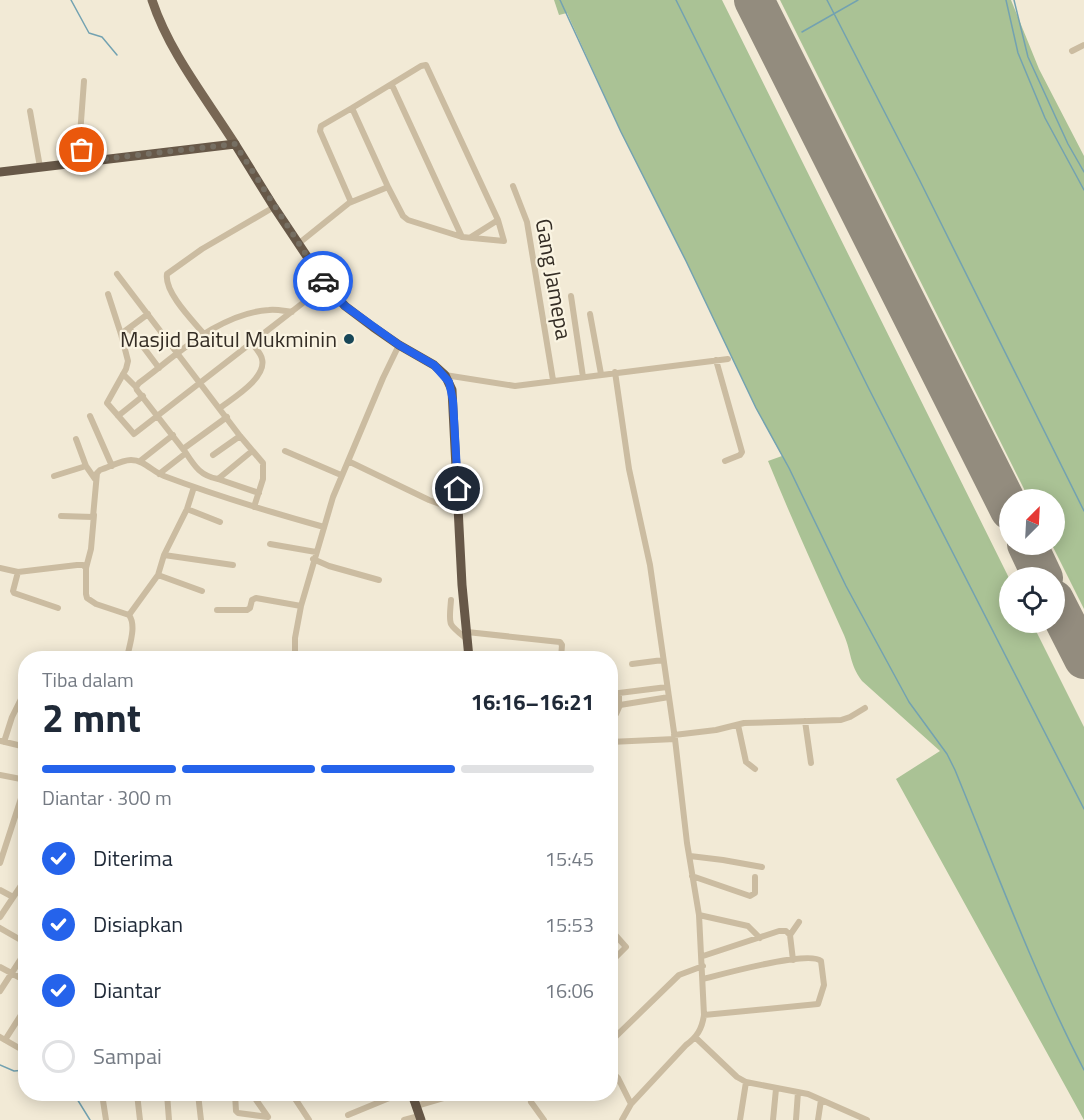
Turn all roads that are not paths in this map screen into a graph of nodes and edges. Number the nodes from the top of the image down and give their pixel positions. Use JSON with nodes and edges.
{"nodes":[{"id":1,"x":152,"y":0,"type":"edge"},
{"id":2,"x":1084,"y":45,"type":"edge"},
{"id":3,"x":1072,"y":51,"type":"dead end"},
{"id":4,"x":84,"y":81,"type":"dead end"},
{"id":5,"x":392,"y":85,"type":"junction"},
{"id":6,"x":352,"y":108,"type":"junction"},
{"id":7,"x":30,"y":111,"type":"dead end"},
{"id":8,"x":235,"y":144,"type":"junction"},
{"id":9,"x":85,"y":161,"type":"junction"},
{"id":10,"x":40,"y":167,"type":"junction"},
{"id":11,"x":0,"y":172,"type":"edge"},
{"id":12,"x":388,"y":186,"type":"junction"},
{"id":13,"x":513,"y":186,"type":"dead end"},
{"id":14,"x":351,"y":202,"type":"junction"},
{"id":15,"x":274,"y":207,"type":"junction"},
{"id":16,"x":498,"y":220,"type":"junction"},
{"id":17,"x":462,"y":237,"type":"junction"},
{"id":18,"x":471,"y":237,"type":"junction"},
{"id":19,"x":298,"y":244,"type":"junction"},
{"id":20,"x":117,"y":274,"type":"dead end"},
{"id":21,"x":326,"y":285,"type":"junction"},
{"id":22,"x":108,"y":294,"type":"dead end"},
{"id":23,"x":571,"y":296,"type":"dead end"},
{"id":24,"x":292,"y":312,"type":"junction"},
{"id":25,"x":148,"y":314,"type":"junction"},
{"id":26,"x":590,"y":314,"type":"dead end"},
{"id":27,"x":129,"y":328,"type":"junction"},
{"id":28,"x":121,"y":334,"type":"junction"},
{"id":29,"x":204,"y":334,"type":"junction"},
{"id":30,"x":252,"y":344,"type":"junction"},
{"id":31,"x":399,"y":345,"type":"junction"},
{"id":32,"x":177,"y":354,"type":"junction"},
{"id":33,"x":728,"y":359,"type":"dead end"},
{"id":34,"x":716,"y":360,"type":"junction"},
{"id":35,"x":159,"y":368,"type":"junction"},
{"id":36,"x":615,"y":372,"type":"junction"},
{"id":37,"x":123,"y":374,"type":"junction"},
{"id":38,"x":601,"y":374,"type":"junction"},
{"id":39,"x":445,"y":375,"type":"junction"},
{"id":40,"x":584,"y":377,"type":"junction"},
{"id":41,"x":553,"y":380,"type":"junction"},
{"id":42,"x":200,"y":383,"type":"junction"},
{"id":43,"x":136,"y":387,"type":"junction"},
{"id":44,"x":143,"y":396,"type":"junction"},
{"id":45,"x":220,"y":408,"type":"junction"},
{"id":46,"x":90,"y":416,"type":"dead end"},
{"id":47,"x":118,"y":416,"type":"junction"},
{"id":48,"x":158,"y":416,"type":"junction"},
{"id":49,"x":226,"y":417,"type":"junction"},
{"id":50,"x":172,"y":435,"type":"junction"},
{"id":51,"x":240,"y":436,"type":"junction"},
{"id":52,"x":76,"y":439,"type":"dead end"},
{"id":53,"x":185,"y":451,"type":"junction"},
{"id":54,"x":252,"y":451,"type":"junction"},
{"id":55,"x":285,"y":451,"type":"dead end"},
{"id":56,"x":213,"y":455,"type":"dead end"},
{"id":57,"x":140,"y":461,"type":"junction"},
{"id":58,"x":348,"y":461,"type":"junction"},
{"id":59,"x":725,"y":461,"type":"dead end"},
{"id":60,"x":86,"y":466,"type":"junction"},
{"id":61,"x":112,"y":466,"type":"junction"},
{"id":62,"x":159,"y":474,"type":"junction"},
{"id":63,"x":341,"y":475,"type":"junction"},
{"id":64,"x":54,"y":476,"type":"dead end"},
{"id":65,"x":95,"y":479,"type":"junction"},
{"id":66,"x":218,"y":479,"type":"junction"},
{"id":67,"x":194,"y":487,"type":"junction"},
{"id":68,"x":259,"y":493,"type":"junction"},
{"id":69,"x":254,"y":507,"type":"junction"},
{"id":70,"x":187,"y":509,"type":"junction"},
{"id":71,"x":459,"y":511,"type":"junction"},
{"id":72,"x":94,"y":515,"type":"junction"},
{"id":73,"x":61,"y":516,"type":"dead end"},
{"id":74,"x":220,"y":522,"type":"dead end"},
{"id":75,"x":324,"y":526,"type":"junction"},
{"id":76,"x":270,"y":544,"type":"dead end"},
{"id":77,"x":164,"y":555,"type":"junction"},
{"id":78,"x":315,"y":556,"type":"junction"},
{"id":79,"x":233,"y":565,"type":"dead end"},
{"id":80,"x":0,"y":568,"type":"edge"},
{"id":81,"x":86,"y":568,"type":"junction"},
{"id":82,"x":18,"y":573,"type":"junction"},
{"id":83,"x":158,"y":575,"type":"junction"},
{"id":84,"x":380,"y":580,"type":"dead end"},
{"id":85,"x":202,"y":591,"type":"dead end"},
{"id":86,"x":451,"y":600,"type":"dead end"},
{"id":87,"x":301,"y":606,"type":"junction"},
{"id":88,"x":58,"y":608,"type":"dead end"},
{"id":89,"x":217,"y":610,"type":"dead end"},
{"id":90,"x":129,"y":615,"type":"junction"},
{"id":91,"x":468,"y":635,"type":"junction"},
{"id":92,"x":128,"y":651,"type":"edge"},
{"id":93,"x":295,"y":651,"type":"edge"},
{"id":94,"x":469,"y":651,"type":"edge"},
{"id":95,"x":562,"y":651,"type":"edge"},
{"id":96,"x":663,"y":660,"type":"junction"},
{"id":97,"x":632,"y":664,"type":"dead end"},
{"id":98,"x":667,"y":687,"type":"junction"},
{"id":99,"x":669,"y":698,"type":"junction"},
{"id":100,"x":18,"y":705,"type":"edge"},
{"id":101,"x":619,"y":705,"type":"junction"},
{"id":102,"x":618,"y":708,"type":"edge"},
{"id":103,"x":865,"y":708,"type":"dead end"},
{"id":104,"x":805,"y":721,"type":"junction"},
{"id":105,"x":738,"y":725,"type":"junction"},
{"id":106,"x":675,"y":737,"type":"junction"},
{"id":107,"x":618,"y":741,"type":"edge"},
{"id":108,"x":2,"y":742,"type":"edge"},
{"id":109,"x":18,"y":745,"type":"edge"},
{"id":110,"x":811,"y":763,"type":"dead end"},
{"id":111,"x":755,"y":769,"type":"dead end"},
{"id":112,"x":0,"y":774,"type":"edge"},
{"id":113,"x":18,"y":780,"type":"edge"},
{"id":114,"x":18,"y":807,"type":"edge"},
{"id":115,"x":690,"y":856,"type":"junction"},
{"id":116,"x":0,"y":864,"type":"edge"},
{"id":117,"x":762,"y":867,"type":"dead end"},
{"id":118,"x":692,"y":876,"type":"junction"},
{"id":119,"x":755,"y":877,"type":"dead end"},
{"id":120,"x":0,"y":890,"type":"edge"},
{"id":121,"x":18,"y":890,"type":"edge"},
{"id":122,"x":13,"y":897,"type":"junction"},
{"id":123,"x":699,"y":915,"type":"junction"},
{"id":124,"x":0,"y":917,"type":"edge"},
{"id":125,"x":799,"y":922,"type":"dead end"},
{"id":126,"x":0,"y":928,"type":"edge"},
{"id":127,"x":790,"y":935,"type":"junction"},
{"id":128,"x":618,"y":938,"type":"edge"},
{"id":129,"x":760,"y":938,"type":"junction"},
{"id":130,"x":18,"y":939,"type":"edge"},
{"id":131,"x":618,"y":954,"type":"edge"},
{"id":132,"x":703,"y":956,"type":"junction"},
{"id":133,"x":793,"y":960,"type":"junction"},
{"id":134,"x":18,"y":964,"type":"edge"},
{"id":135,"x":703,"y":966,"type":"junction"},
{"id":136,"x":0,"y":967,"type":"edge"},
{"id":137,"x":12,"y":973,"type":"junction"},
{"id":138,"x":18,"y":976,"type":"edge"},
{"id":139,"x":703,"y":979,"type":"junction"},
{"id":140,"x":0,"y":991,"type":"edge"},
{"id":141,"x":704,"y":1016,"type":"junction"},
{"id":142,"x":18,"y":1018,"type":"edge"},
{"id":143,"x":618,"y":1034,"type":"edge"},
{"id":144,"x":2,"y":1038,"type":"edge"},
{"id":145,"x":696,"y":1038,"type":"junction"},
{"id":146,"x":18,"y":1047,"type":"edge"},
{"id":147,"x":618,"y":1078,"type":"edge"},
{"id":148,"x":746,"y":1082,"type":"junction"},
{"id":149,"x":776,"y":1089,"type":"junction"},
{"id":150,"x":798,"y":1092,"type":"junction"},
{"id":151,"x":821,"y":1100,"type":"junction"},
{"id":152,"x":103,"y":1101,"type":"edge"},
{"id":153,"x":137,"y":1101,"type":"edge"},
{"id":154,"x":168,"y":1101,"type":"edge"},
{"id":155,"x":199,"y":1101,"type":"edge"},
{"id":156,"x":235,"y":1101,"type":"edge"},
{"id":157,"x":257,"y":1101,"type":"edge"},
{"id":158,"x":296,"y":1101,"type":"edge"},
{"id":159,"x":382,"y":1101,"type":"edge"},
{"id":160,"x":443,"y":1101,"type":"edge"},
{"id":161,"x":531,"y":1102,"type":"dead end"},
{"id":162,"x":631,"y":1104,"type":"junction"},
{"id":163,"x":418,"y":1114,"type":"edge"},
{"id":164,"x":348,"y":1115,"type":"dead end"},
{"id":165,"x":269,"y":1118,"type":"edge"},
{"id":166,"x":106,"y":1120,"type":"edge"},
{"id":167,"x":140,"y":1120,"type":"edge"},
{"id":168,"x":169,"y":1120,"type":"edge"},
{"id":169,"x":201,"y":1120,"type":"edge"},
{"id":170,"x":309,"y":1120,"type":"edge"},
{"id":171,"x":404,"y":1120,"type":"edge"},
{"id":172,"x":544,"y":1120,"type":"edge"},
{"id":173,"x":622,"y":1120,"type":"edge"},
{"id":174,"x":740,"y":1120,"type":"edge"},
{"id":175,"x":773,"y":1120,"type":"edge"},
{"id":176,"x":796,"y":1120,"type":"edge"},
{"id":177,"x":818,"y":1120,"type":"edge"},
{"id":178,"x":867,"y":1120,"type":"edge"}],
"edges":[{"from":1,"to":8,"type":"main road"},
{"from":2,"to":3,"type":"street"},
{"from":4,"to":9,"type":"street"},
{"from":5,"to":6,"type":"street"},
{"from":5,"to":16,"type":"street"},
{"from":5,"to":17,"type":"street"},
{"from":6,"to":12,"type":"street"},
{"from":6,"to":14,"type":"street"},
{"from":7,"to":10,"type":"street"},
{"from":8,"to":9,"type":"highway"},
{"from":8,"to":15,"type":"highway"},
{"from":9,"to":10,"type":"highway"},
{"from":10,"to":11,"type":"highway"},
{"from":12,"to":14,"type":"street"},
{"from":12,"to":17,"type":"street"},
{"from":13,"to":41,"type":"street","name":"Gang Jamepa"},
{"from":14,"to":19,"type":"street"},
{"from":15,"to":19,"type":"highway"},
{"from":15,"to":29,"type":"street"},
{"from":16,"to":18,"type":"street"},
{"from":16,"to":18,"type":"street"},
{"from":17,"to":18,"type":"street"},
{"from":19,"to":21,"type":"highway"},
{"from":20,"to":25,"type":"street"},
{"from":21,"to":24,"type":"street"},
{"from":21,"to":31,"type":"highway"},
{"from":22,"to":28,"type":"street"},
{"from":23,"to":40,"type":"street"},
{"from":24,"to":29,"type":"street"},
{"from":24,"to":30,"type":"street"},
{"from":25,"to":27,"type":"street"},
{"from":25,"to":32,"type":"street"},
{"from":26,"to":38,"type":"street"},
{"from":27,"to":28,"type":"street"},
{"from":27,"to":35,"type":"street"},
{"from":28,"to":37,"type":"street"},
{"from":29,"to":32,"type":"street"},
{"from":30,"to":42,"type":"street"},
{"from":30,"to":45,"type":"street"},
{"from":31,"to":39,"type":"highway"},
{"from":31,"to":58,"type":"street"},
{"from":32,"to":35,"type":"street"},
{"from":32,"to":42,"type":"street"},
{"from":33,"to":34,"type":"street"},
{"from":34,"to":36,"type":"street"},
{"from":34,"to":59,"type":"street"},
{"from":35,"to":43,"type":"street"},
{"from":36,"to":38,"type":"street"},
{"from":36,"to":96,"type":"street"},
{"from":37,"to":43,"type":"street"},
{"from":37,"to":47,"type":"street"},
{"from":38,"to":40,"type":"street"},
{"from":39,"to":41,"type":"street"},
{"from":39,"to":71,"type":"highway"},
{"from":40,"to":41,"type":"street"},
{"from":42,"to":45,"type":"street"},
{"from":42,"to":48,"type":"street"},
{"from":43,"to":44,"type":"street"},
{"from":44,"to":47,"type":"street"},
{"from":44,"to":48,"type":"street"},
{"from":45,"to":49,"type":"street"},
{"from":46,"to":61,"type":"street"},
{"from":47,"to":48,"type":"street"},
{"from":48,"to":50,"type":"street"},
{"from":49,"to":51,"type":"street"},
{"from":49,"to":53,"type":"street"},
{"from":50,"to":53,"type":"street"},
{"from":50,"to":57,"type":"street"},
{"from":51,"to":54,"type":"street"},
{"from":51,"to":56,"type":"street"},
{"from":52,"to":60,"type":"street"},
{"from":53,"to":62,"type":"street"},
{"from":53,"to":66,"type":"street"},
{"from":54,"to":66,"type":"street"},
{"from":54,"to":68,"type":"street"},
{"from":55,"to":63,"type":"street"},
{"from":57,"to":61,"type":"street"},
{"from":57,"to":62,"type":"street"},
{"from":58,"to":63,"type":"street"},
{"from":58,"to":71,"type":"street"},
{"from":60,"to":64,"type":"street"},
{"from":60,"to":65,"type":"street"},
{"from":61,"to":65,"type":"street"},
{"from":62,"to":67,"type":"street"},
{"from":63,"to":75,"type":"street"},
{"from":65,"to":72,"type":"street"},
{"from":66,"to":68,"type":"street"},
{"from":67,"to":69,"type":"street"},
{"from":67,"to":70,"type":"street"},
{"from":68,"to":69,"type":"street"},
{"from":69,"to":75,"type":"street"},
{"from":70,"to":74,"type":"street"},
{"from":70,"to":77,"type":"street"},
{"from":71,"to":91,"type":"highway"},
{"from":72,"to":73,"type":"street"},
{"from":72,"to":81,"type":"street"},
{"from":75,"to":78,"type":"street"},
{"from":76,"to":78,"type":"street"},
{"from":77,"to":79,"type":"street"},
{"from":77,"to":83,"type":"street"},
{"from":78,"to":84,"type":"street"},
{"from":78,"to":87,"type":"street"},
{"from":80,"to":82,"type":"street"},
{"from":81,"to":82,"type":"street"},
{"from":81,"to":90,"type":"street"},
{"from":82,"to":88,"type":"street"},
{"from":83,"to":85,"type":"street"},
{"from":83,"to":90,"type":"street"},
{"from":86,"to":91,"type":"street"},
{"from":87,"to":89,"type":"street"},
{"from":87,"to":93,"type":"street"},
{"from":90,"to":92,"type":"street"},
{"from":91,"to":94,"type":"highway"},
{"from":91,"to":95,"type":"street"},
{"from":96,"to":97,"type":"street"},
{"from":96,"to":98,"type":"street"},
{"from":98,"to":99,"type":"street"},
{"from":98,"to":101,"type":"street"},
{"from":99,"to":101,"type":"street"},
{"from":99,"to":106,"type":"street"},
{"from":100,"to":108,"type":"street"},
{"from":101,"to":102,"type":"street"},
{"from":103,"to":104,"type":"street"},
{"from":104,"to":105,"type":"street"},
{"from":104,"to":110,"type":"street"},
{"from":105,"to":106,"type":"street"},
{"from":105,"to":111,"type":"street"},
{"from":106,"to":107,"type":"street"},
{"from":106,"to":115,"type":"street"},
{"from":108,"to":109,"type":"street"},
{"from":112,"to":113,"type":"street"},
{"from":114,"to":116,"type":"street"},
{"from":115,"to":117,"type":"street"},
{"from":115,"to":118,"type":"street"},
{"from":118,"to":119,"type":"street"},
{"from":118,"to":123,"type":"street"},
{"from":120,"to":122,"type":"street"},
{"from":121,"to":122,"type":"street"},
{"from":122,"to":124,"type":"street"},
{"from":123,"to":129,"type":"street"},
{"from":123,"to":132,"type":"street"},
{"from":125,"to":127,"type":"street"},
{"from":126,"to":130,"type":"street"},
{"from":127,"to":129,"type":"street"},
{"from":127,"to":133,"type":"street"},
{"from":128,"to":131,"type":"street"},
{"from":129,"to":132,"type":"street"},
{"from":132,"to":135,"type":"street"},
{"from":133,"to":139,"type":"street"},
{"from":133,"to":141,"type":"street"},
{"from":134,"to":137,"type":"street"},
{"from":135,"to":139,"type":"street"},
{"from":135,"to":143,"type":"street"},
{"from":136,"to":137,"type":"street"},
{"from":137,"to":138,"type":"street"},
{"from":137,"to":140,"type":"street"},
{"from":139,"to":141,"type":"street"},
{"from":141,"to":145,"type":"street"},
{"from":142,"to":144,"type":"street"},
{"from":144,"to":146,"type":"street"},
{"from":145,"to":148,"type":"street"},
{"from":145,"to":162,"type":"street"},
{"from":147,"to":162,"type":"street"},
{"from":148,"to":149,"type":"street"},
{"from":148,"to":174,"type":"street"},
{"from":149,"to":150,"type":"street"},
{"from":149,"to":175,"type":"street"},
{"from":150,"to":151,"type":"street"},
{"from":150,"to":176,"type":"street"},
{"from":151,"to":177,"type":"street"},
{"from":151,"to":178,"type":"street"},
{"from":152,"to":166,"type":"street"},
{"from":153,"to":167,"type":"street"},
{"from":154,"to":168,"type":"street"},
{"from":155,"to":169,"type":"street"},
{"from":156,"to":165,"type":"street"},
{"from":157,"to":165,"type":"street"},
{"from":158,"to":170,"type":"street"},
{"from":159,"to":164,"type":"street"},
{"from":160,"to":163,"type":"street"},
{"from":161,"to":172,"type":"street"},
{"from":162,"to":173,"type":"street"},
{"from":163,"to":171,"type":"street"}]}
